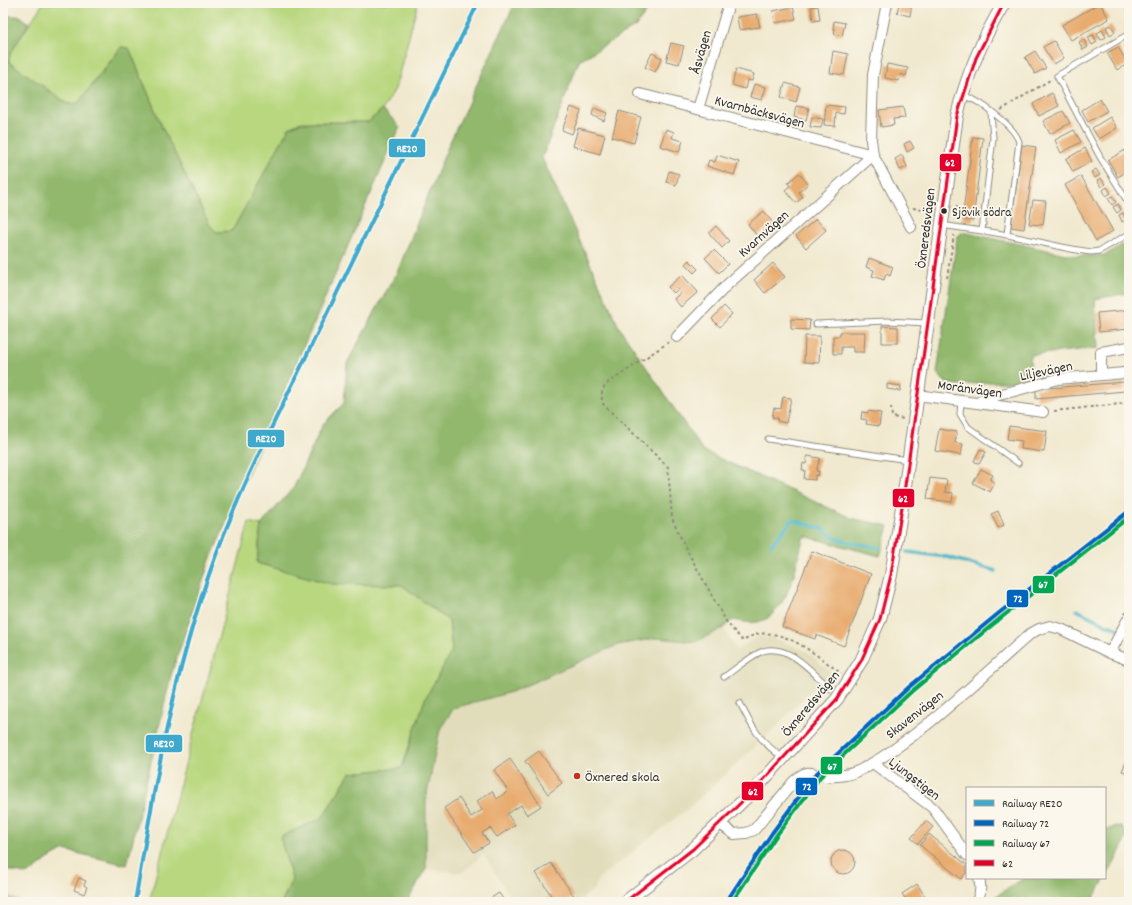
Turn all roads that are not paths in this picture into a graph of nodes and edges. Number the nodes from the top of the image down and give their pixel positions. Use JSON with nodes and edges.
{"nodes":[{"id":1,"x":729,"y":3,"type":"edge"},
{"id":2,"x":887,"y":3,"type":"edge"},
{"id":3,"x":1004,"y":3,"type":"edge"},
{"id":4,"x":1129,"y":34,"type":"edge"},
{"id":5,"x":640,"y":94,"type":"dead end"},
{"id":6,"x":962,"y":96,"type":"junction"},
{"id":7,"x":698,"y":109,"type":"junction"},
{"id":8,"x":994,"y":115,"type":"junction"},
{"id":9,"x":873,"y":155,"type":"junction"},
{"id":10,"x":1128,"y":200,"type":"edge"},
{"id":11,"x":940,"y":225,"type":"junction"},
{"id":12,"x":911,"y":227,"type":"dead end"},
{"id":13,"x":982,"y":231,"type":"junction"},
{"id":14,"x":1007,"y":234,"type":"junction"},
{"id":15,"x":1129,"y":234,"type":"edge"},
{"id":16,"x":928,"y":323,"type":"junction"},
{"id":17,"x":816,"y":324,"type":"dead end"},
{"id":18,"x":677,"y":337,"type":"road end"},
{"id":19,"x":1129,"y":347,"type":"edge"},
{"id":20,"x":1124,"y":373,"type":"dead end"},
{"id":21,"x":1101,"y":374,"type":"junction"},
{"id":22,"x":917,"y":395,"type":"junction"},
{"id":23,"x":961,"y":401,"type":"junction"},
{"id":24,"x":978,"y":403,"type":"junction"},
{"id":25,"x":1043,"y":412,"type":"road end"},
{"id":26,"x":768,"y":439,"type":"dead end"},
{"id":27,"x":908,"y":460,"type":"junction"},
{"id":28,"x":1018,"y":464,"type":"dead end"},
{"id":29,"x":1129,"y":617,"type":"edge"},
{"id":30,"x":1110,"y":653,"type":"junction"},
{"id":31,"x":1129,"y":660,"type":"edge"},
{"id":32,"x":724,"y":677,"type":"dead end"},
{"id":33,"x":831,"y":690,"type":"road end"},
{"id":34,"x":740,"y":704,"type":"dead end"},
{"id":35,"x":783,"y":758,"type":"junction"},
{"id":36,"x":873,"y":763,"type":"junction"},
{"id":37,"x":720,"y":824,"type":"junction"},
{"id":38,"x":966,"y":854,"type":"edge"},
{"id":39,"x":978,"y":879,"type":"edge"},
{"id":40,"x":626,"y":902,"type":"edge"},
{"id":41,"x":976,"y":902,"type":"edge"}],
"edges":[{"from":1,"to":7,"type":"street","name":"Åsvägen"},
{"from":2,"to":9,"type":"street"},
{"from":3,"to":6,"type":"street","name":"Öxneredsvägen"},
{"from":4,"to":10,"type":"lane"},
{"from":5,"to":7,"type":"street","name":"Kvarnbäcksvägen"},
{"from":6,"to":8,"type":"lane"},
{"from":6,"to":11,"type":"street","name":"Öxneredsvägen"},
{"from":7,"to":9,"type":"street","name":"Kvarnbäcksvägen"},
{"from":8,"to":13,"type":"lane"},
{"from":8,"to":14,"type":"lane"},
{"from":9,"to":12,"type":"street"},
{"from":9,"to":18,"type":"street","name":"Kvarnvägen"},
{"from":11,"to":13,"type":"lane"},
{"from":11,"to":16,"type":"street","name":"Öxneredsvägen"},
{"from":13,"to":14,"type":"lane"},
{"from":14,"to":15,"type":"lane"},
{"from":16,"to":17,"type":"lane"},
{"from":16,"to":22,"type":"street","name":"Öxneredsvägen"},
{"from":19,"to":21,"type":"street"},
{"from":20,"to":21,"type":"street","name":"Liljevägen"},
{"from":21,"to":24,"type":"street","name":"Liljevägen"},
{"from":22,"to":23,"type":"street","name":"Moränvägen"},
{"from":22,"to":27,"type":"street","name":"Öxneredsvägen"},
{"from":23,"to":24,"type":"street","name":"Moränvägen"},
{"from":23,"to":28,"type":"lane"},
{"from":24,"to":25,"type":"street","name":"Moränvägen"},
{"from":26,"to":27,"type":"lane"},
{"from":27,"to":35,"type":"street","name":"Öxneredsvägen"},
{"from":29,"to":30,"type":"street"},
{"from":30,"to":31,"type":"street","name":"Skavenvägen"},
{"from":30,"to":36,"type":"street","name":"Skavenvägen"},
{"from":32,"to":33,"type":"lane"},
{"from":34,"to":35,"type":"lane"},
{"from":35,"to":37,"type":"street","name":"Öxneredsvägen"},
{"from":36,"to":37,"type":"street","name":"Skavenvägen"},
{"from":36,"to":38,"type":"street","name":"Ljungstigen"},
{"from":37,"to":40,"type":"street","name":"Öxneredsvägen"},
{"from":39,"to":41,"type":"street"}]}
